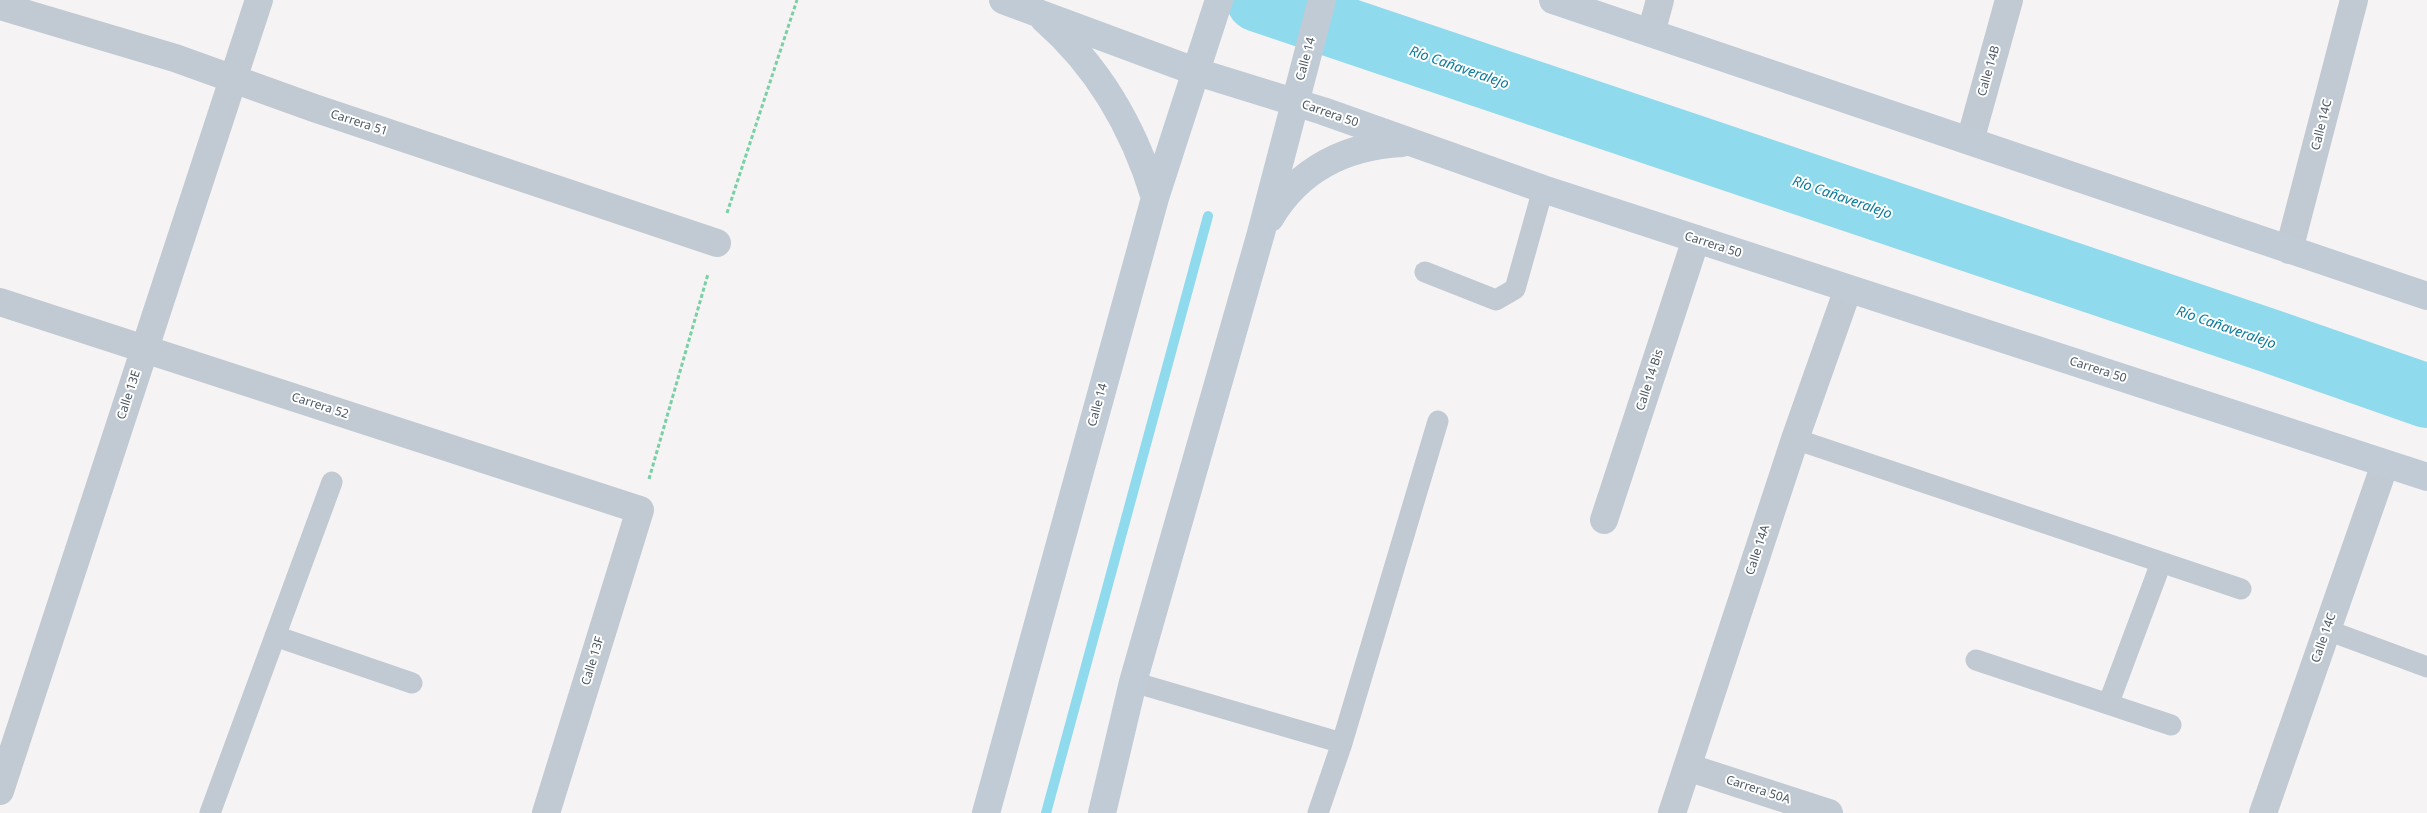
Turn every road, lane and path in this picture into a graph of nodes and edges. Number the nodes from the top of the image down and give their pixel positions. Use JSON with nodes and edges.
{"nodes":[{"id":1,"x":259,"y":0,"type":"edge"},
{"id":2,"x":1003,"y":0,"type":"edge"},
{"id":3,"x":1219,"y":0,"type":"edge"},
{"id":4,"x":1322,"y":0,"type":"edge"},
{"id":5,"x":1553,"y":0,"type":"edge"},
{"id":6,"x":1660,"y":0,"type":"edge"},
{"id":7,"x":2009,"y":0,"type":"edge"},
{"id":8,"x":2354,"y":0,"type":"edge"},
{"id":9,"x":0,"y":6,"type":"edge"},
{"id":10,"x":1034,"y":10,"type":"junction"},
{"id":11,"x":1651,"y":33,"type":"junction"},
{"id":12,"x":1201,"y":59,"type":"junction"},
{"id":13,"x":233,"y":79,"type":"junction"},
{"id":14,"x":1297,"y":91,"type":"junction"},
{"id":15,"x":1970,"y":141,"type":"junction"},
{"id":16,"x":1409,"y":143,"type":"junction"},
{"id":17,"x":1543,"y":190,"type":"junction"},
{"id":18,"x":1155,"y":198,"type":"junction"},
{"id":19,"x":1261,"y":233,"type":"junction"},
{"id":20,"x":1696,"y":239,"type":"junction"},
{"id":21,"x":717,"y":243,"type":"dead end"},
{"id":22,"x":2289,"y":250,"type":"junction"},
{"id":23,"x":1425,"y":272,"type":"dead end"},
{"id":24,"x":1848,"y":289,"type":"junction"},
{"id":25,"x":2427,"y":296,"type":"edge"},
{"id":26,"x":0,"y":302,"type":"edge"},
{"id":27,"x":144,"y":349,"type":"junction"},
{"id":28,"x":1438,"y":420,"type":"dead end"},
{"id":29,"x":1795,"y":439,"type":"junction"},
{"id":30,"x":2385,"y":464,"type":"junction"},
{"id":31,"x":2427,"y":477,"type":"edge"},
{"id":32,"x":332,"y":482,"type":"dead end"},
{"id":33,"x":640,"y":510,"type":"joint"},
{"id":34,"x":1604,"y":520,"type":"dead end"},
{"id":35,"x":2161,"y":563,"type":"junction"},
{"id":36,"x":2241,"y":589,"type":"dead end"},
{"id":37,"x":2327,"y":630,"type":"junction"},
{"id":38,"x":275,"y":636,"type":"junction"},
{"id":39,"x":1976,"y":660,"type":"dead end"},
{"id":40,"x":2427,"y":667,"type":"edge"},
{"id":41,"x":1134,"y":682,"type":"junction"},
{"id":42,"x":412,"y":683,"type":"dead end"},
{"id":43,"x":2109,"y":702,"type":"junction"},
{"id":44,"x":2171,"y":725,"type":"dead end"},
{"id":45,"x":1342,"y":743,"type":"junction"},
{"id":46,"x":1687,"y":767,"type":"junction"},
{"id":47,"x":0,"y":791,"type":"edge"},
{"id":48,"x":210,"y":813,"type":"edge"},
{"id":49,"x":546,"y":813,"type":"edge"},
{"id":50,"x":986,"y":813,"type":"edge"},
{"id":51,"x":1102,"y":813,"type":"edge"},
{"id":52,"x":1318,"y":813,"type":"edge"},
{"id":53,"x":1672,"y":813,"type":"edge"},
{"id":54,"x":1829,"y":813,"type":"edge"},
{"id":55,"x":2264,"y":813,"type":"edge"}],
"edges":[{"from":1,"to":13,"type":"street","name":"Calle 13E"},
{"from":2,"to":10,"type":"main road","name":"Carrera 50"},
{"from":3,"to":12,"type":"main road","name":"Calle 14"},
{"from":4,"to":14,"type":"main road","name":"Calle 14"},
{"from":5,"to":11,"type":"main road"},
{"from":6,"to":11,"type":"street"},
{"from":7,"to":15,"type":"street","name":"Calle 14B"},
{"from":8,"to":22,"type":"street","name":"Calle 14C"},
{"from":9,"to":13,"type":"street","name":"Carrera 51"},
{"from":10,"to":12,"type":"main road","name":"Carrera 50"},
{"from":10,"to":18,"type":"main road"},
{"from":11,"to":15,"type":"main road"},
{"from":12,"to":14,"type":"main road","name":"Carrera 50"},
{"from":12,"to":18,"type":"main road","name":"Calle 14"},
{"from":13,"to":21,"type":"street","name":"Carrera 51"},
{"from":13,"to":27,"type":"street","name":"Calle 13E"},
{"from":14,"to":16,"type":"main road","name":"Carrera 50"},
{"from":14,"to":19,"type":"main road","name":"Calle 14"},
{"from":15,"to":22,"type":"main road"},
{"from":16,"to":17,"type":"main road","name":"Carrera 50"},
{"from":16,"to":19,"type":"main road"},
{"from":17,"to":20,"type":"main road","name":"Carrera 50"},
{"from":17,"to":23,"type":"lane"},
{"from":18,"to":50,"type":"main road","name":"Calle 14"},
{"from":19,"to":41,"type":"main road","name":"Calle 14"},
{"from":20,"to":24,"type":"main road","name":"Carrera 50"},
{"from":20,"to":34,"type":"street","name":"Calle 14 Bis"},
{"from":22,"to":25,"type":"main road"},
{"from":24,"to":29,"type":"street","name":"Calle 14A"},
{"from":24,"to":30,"type":"main road","name":"Carrera 50"},
{"from":26,"to":27,"type":"street","name":"Carrera 52"},
{"from":27,"to":33,"type":"street","name":"Carrera 52"},
{"from":27,"to":47,"type":"street","name":"Calle 13E"},
{"from":28,"to":45,"type":"lane"},
{"from":29,"to":35,"type":"lane"},
{"from":29,"to":46,"type":"street","name":"Calle 14A"},
{"from":30,"to":31,"type":"main road","name":"Carrera 50"},
{"from":30,"to":37,"type":"street","name":"Calle 14C"},
{"from":32,"to":38,"type":"lane"},
{"from":33,"to":49,"type":"street","name":"Calle 13F"},
{"from":35,"to":36,"type":"lane"},
{"from":35,"to":43,"type":"lane"},
{"from":37,"to":40,"type":"lane"},
{"from":37,"to":55,"type":"street","name":"Calle 14C"},
{"from":38,"to":42,"type":"lane"},
{"from":38,"to":48,"type":"lane"},
{"from":39,"to":43,"type":"lane"},
{"from":41,"to":45,"type":"lane"},
{"from":41,"to":51,"type":"main road","name":"Calle 14"},
{"from":43,"to":44,"type":"lane"},
{"from":45,"to":52,"type":"lane"},
{"from":46,"to":53,"type":"street","name":"Calle 14A"},
{"from":46,"to":54,"type":"street","name":"Carrera 50A"}]}
